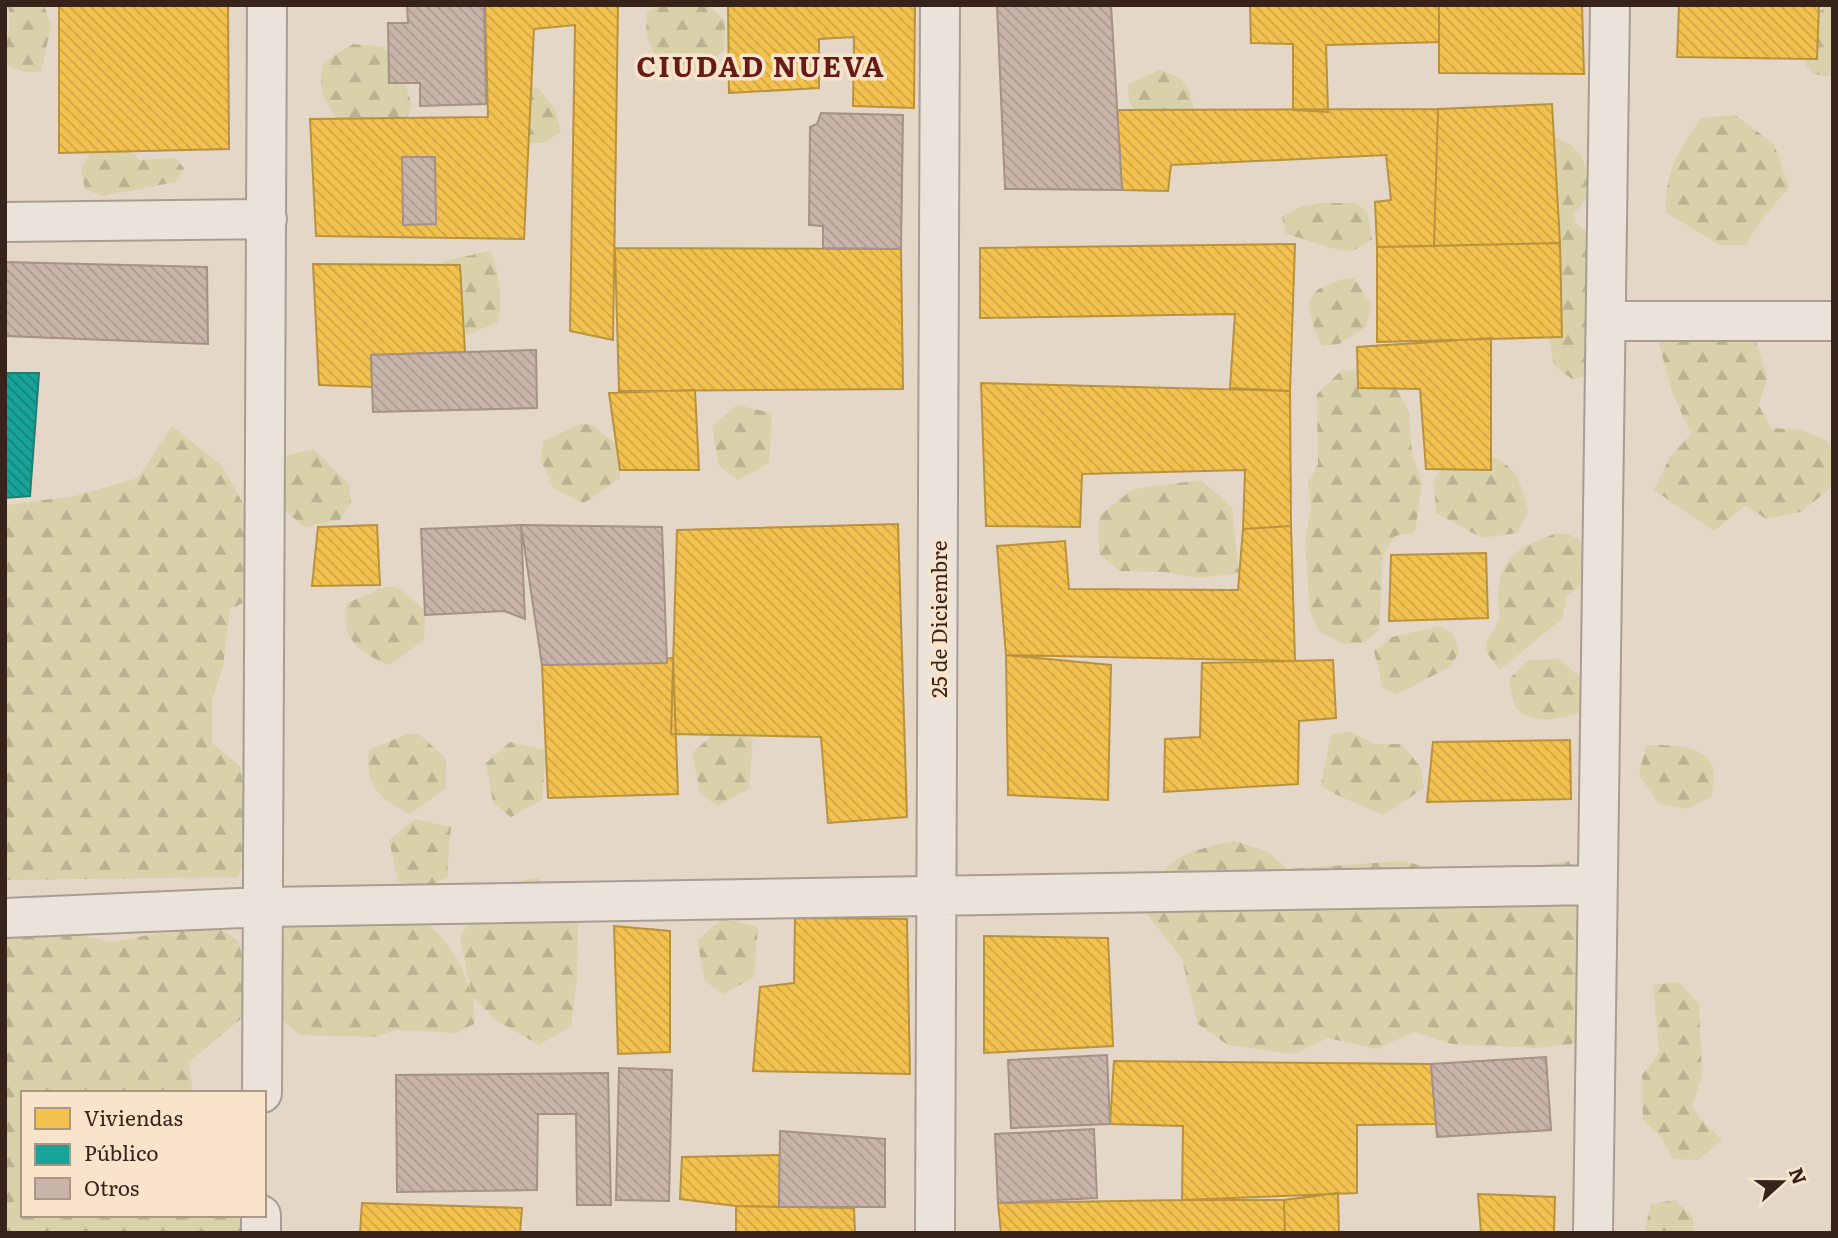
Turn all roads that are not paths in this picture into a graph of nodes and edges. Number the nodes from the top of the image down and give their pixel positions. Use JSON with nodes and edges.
{"nodes":[{"id":1,"x":267,"y":5,"type":"edge"},
{"id":2,"x":940,"y":5,"type":"edge"},
{"id":3,"x":1610,"y":5,"type":"edge"},
{"id":4,"x":267,"y":219,"type":"junction"},
{"id":5,"x":5,"y":222,"type":"edge"},
{"id":6,"x":1607,"y":321,"type":"junction"},
{"id":7,"x":1833,"y":321,"type":"edge"},
{"id":8,"x":1594,"y":885,"type":"junction"},
{"id":9,"x":936,"y":896,"type":"junction"},
{"id":10,"x":265,"y":907,"type":"junction"},
{"id":11,"x":5,"y":918,"type":"edge"},
{"id":12,"x":262,"y":1091,"type":"edge"},
{"id":13,"x":935,"y":1233,"type":"edge"},
{"id":14,"x":1593,"y":1233,"type":"edge"}],
"edges":[{"from":1,"to":4,"type":"street"},
{"from":2,"to":9,"type":"street","name":"25 de Diciembre"},
{"from":3,"to":6,"type":"street"},
{"from":4,"to":5,"type":"street"},
{"from":4,"to":10,"type":"street"},
{"from":6,"to":7,"type":"street"},
{"from":6,"to":8,"type":"street"},
{"from":8,"to":9,"type":"street"},
{"from":8,"to":14,"type":"street"},
{"from":9,"to":10,"type":"street"},
{"from":9,"to":13,"type":"street","name":"25 de Diciembre"},
{"from":10,"to":11,"type":"street"},
{"from":10,"to":12,"type":"street"}]}
